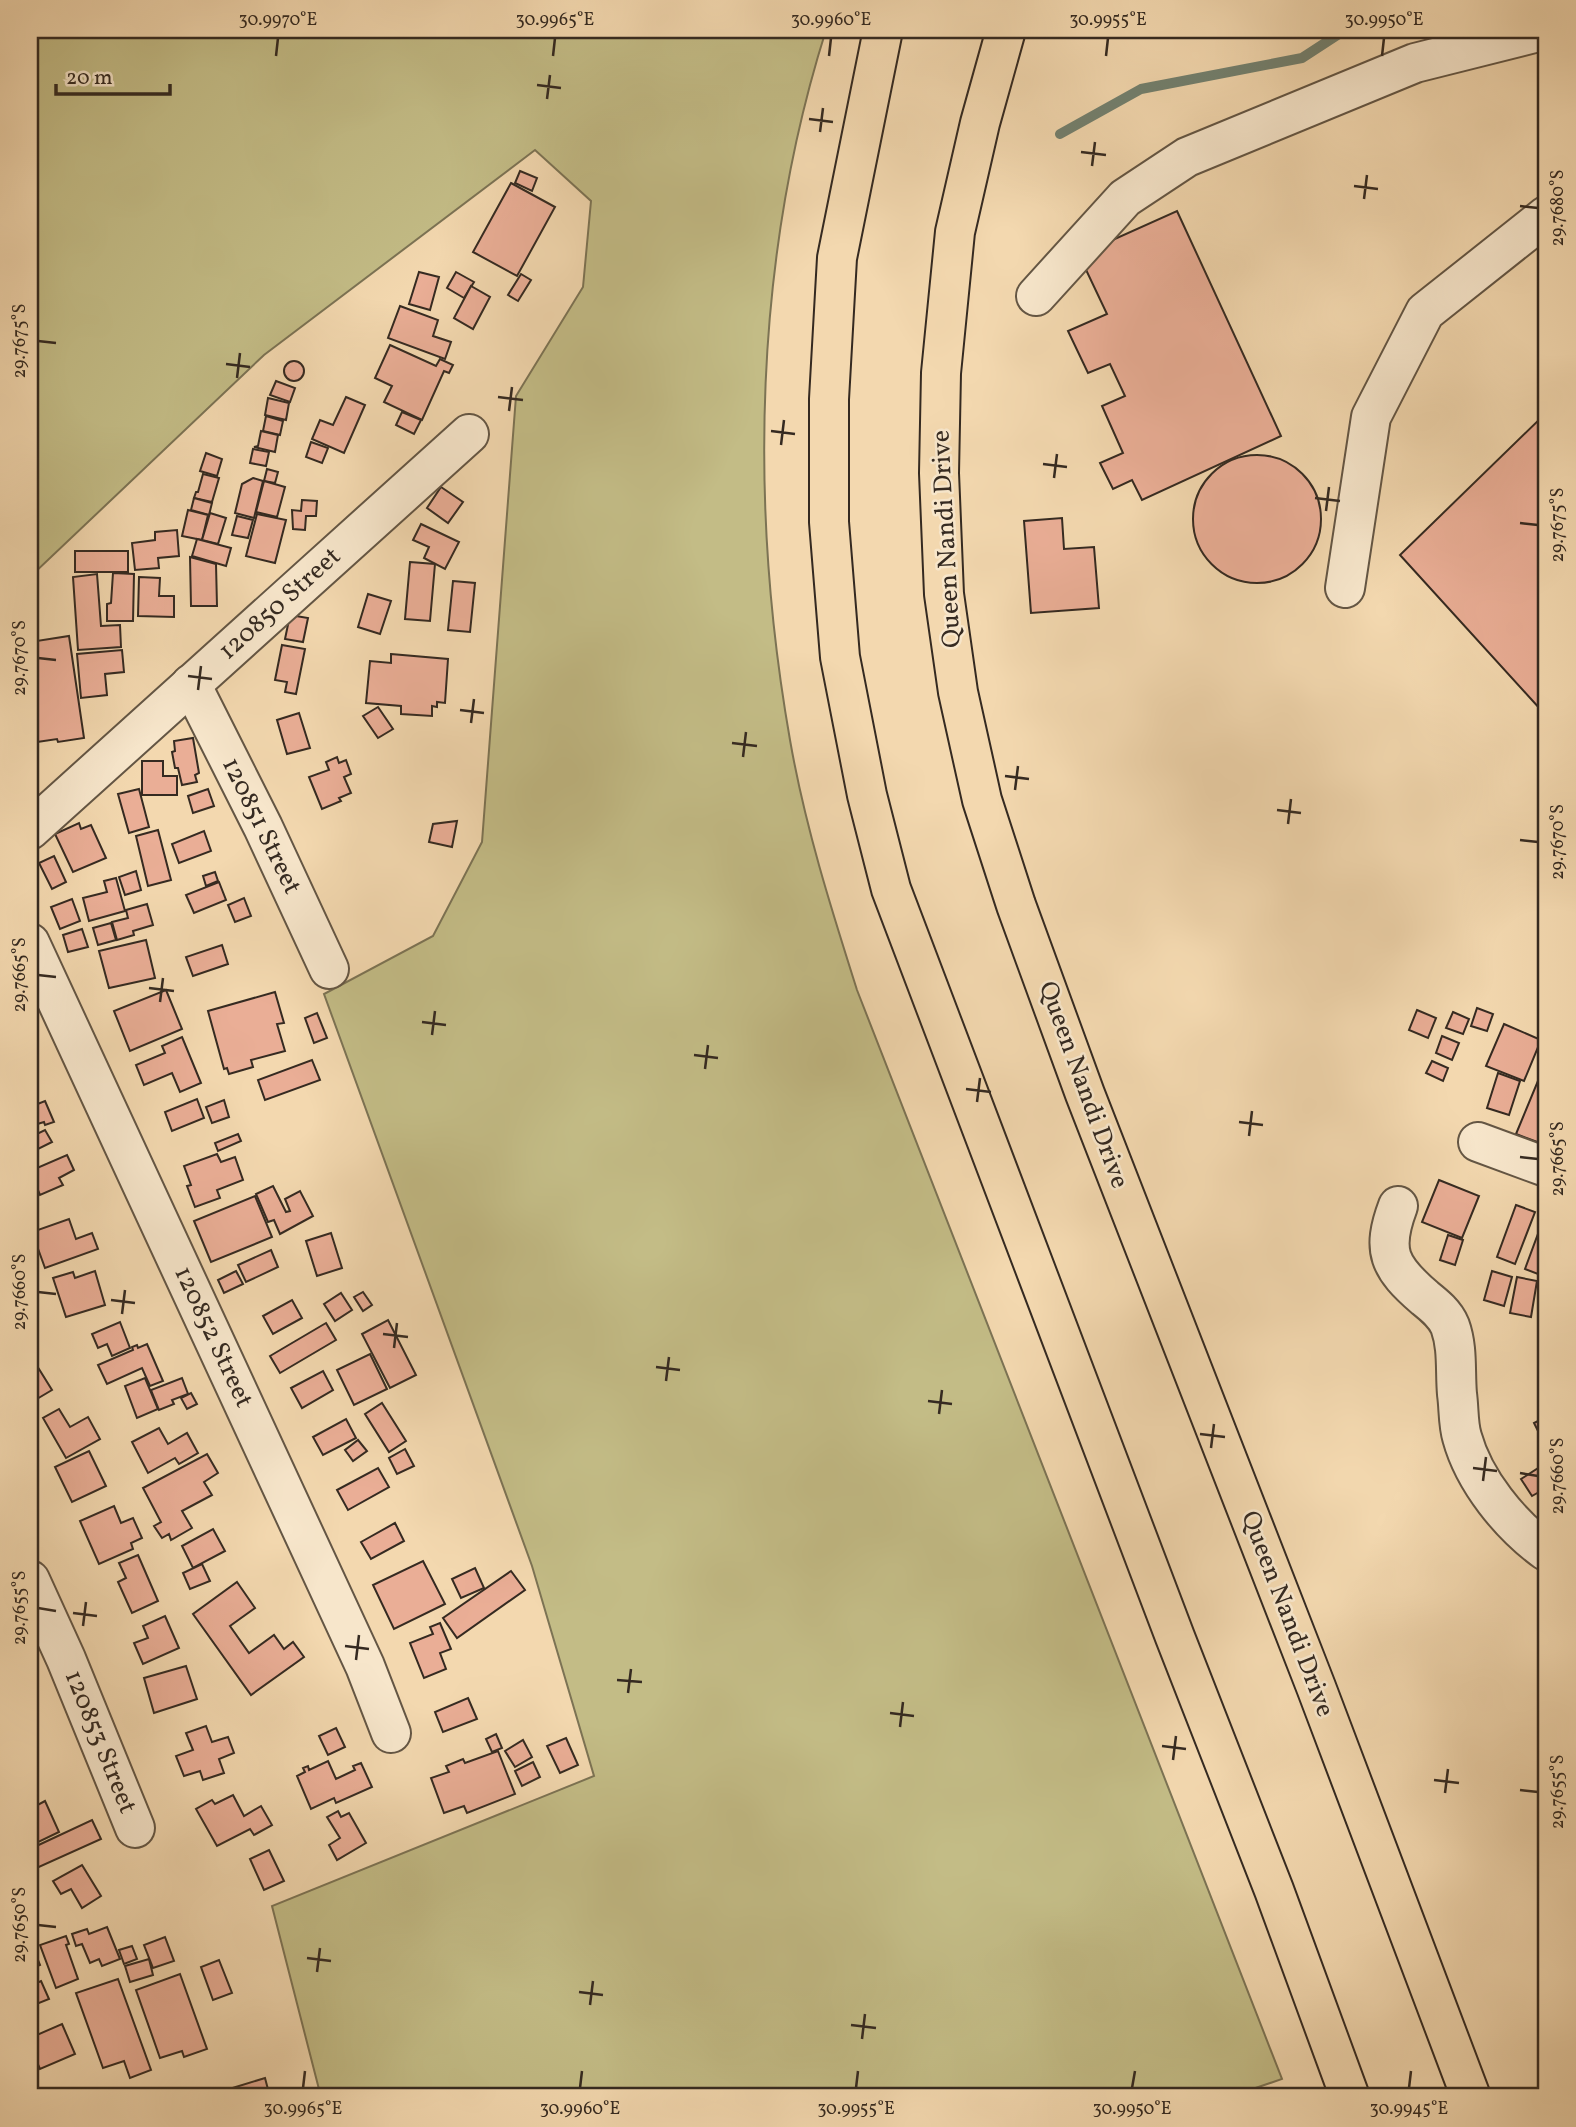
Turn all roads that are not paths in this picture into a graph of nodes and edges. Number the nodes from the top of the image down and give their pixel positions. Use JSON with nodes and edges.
{"nodes":[{"id":1,"x":883,"y":30,"type":"edge"},
{"id":2,"x":1006,"y":30,"type":"edge"},
{"id":3,"x":1546,"y":30,"type":"edge"},
{"id":4,"x":1546,"y":215,"type":"edge"},
{"id":5,"x":1036,"y":296,"type":"dead end"},
{"id":6,"x":469,"y":434,"type":"dead end"},
{"id":7,"x":1345,"y":588,"type":"dead end"},
{"id":8,"x":191,"y":684,"type":"junction"},
{"id":9,"x":30,"y":830,"type":"edge"},
{"id":10,"x":30,"y":943,"type":"edge"},
{"id":11,"x":329,"y":969,"type":"dead end"},
{"id":12,"x":1478,"y":1142,"type":"dead end"},
{"id":13,"x":1546,"y":1167,"type":"edge"},
{"id":14,"x":1398,"y":1206,"type":"dead end"},
{"id":15,"x":1546,"y":1551,"type":"edge"},
{"id":16,"x":30,"y":1580,"type":"edge"},
{"id":17,"x":391,"y":1733,"type":"dead end"},
{"id":18,"x":135,"y":1828,"type":"dead end"},
{"id":19,"x":1350,"y":2097,"type":"edge"},
{"id":20,"x":1471,"y":2097,"type":"edge"}],
"edges":[{"from":1,"to":19,"type":"main road"},
{"from":2,"to":20,"type":"main road","name":"Queen Nandi Drive"},
{"from":3,"to":5,"type":"street"},
{"from":4,"to":7,"type":"street"},
{"from":6,"to":8,"type":"street","name":"120850 Street"},
{"from":8,"to":9,"type":"street","name":"120850 Street"},
{"from":8,"to":11,"type":"street","name":"120851 Street"},
{"from":10,"to":17,"type":"street","name":"120852 Street"},
{"from":12,"to":13,"type":"street"},
{"from":14,"to":15,"type":"street"},
{"from":16,"to":18,"type":"street","name":"120853 Street"}]}
